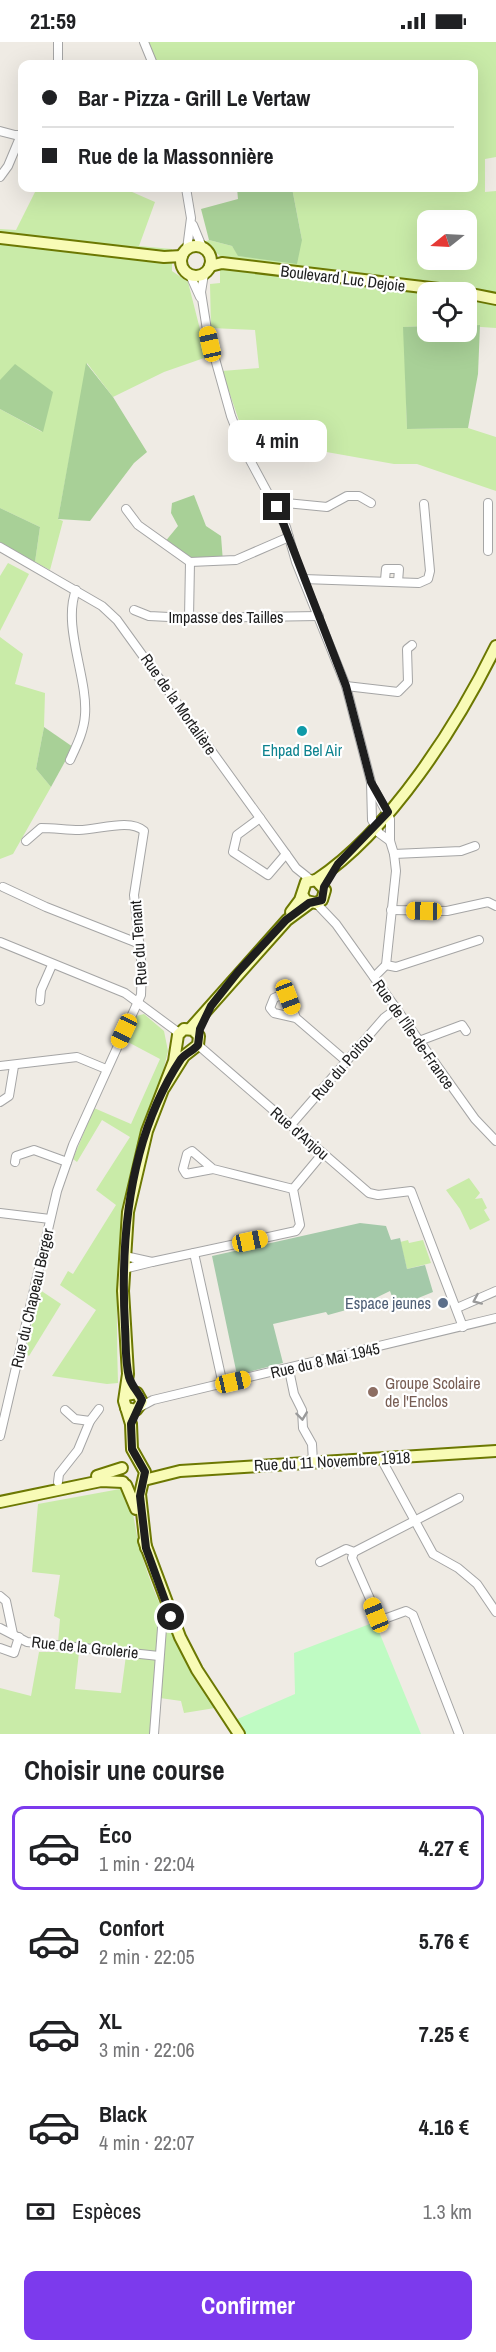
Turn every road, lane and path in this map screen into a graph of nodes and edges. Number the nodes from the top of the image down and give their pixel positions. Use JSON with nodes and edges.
{"nodes":[{"id":1,"x":58,"y":42,"type":"edge"},
{"id":2,"x":144,"y":42,"type":"edge"},
{"id":3,"x":58,"y":60,"type":"edge"},
{"id":4,"x":151,"y":60,"type":"edge"},
{"id":5,"x":0,"y":131,"type":"edge"},
{"id":6,"x":18,"y":136,"type":"edge"},
{"id":7,"x":18,"y":143,"type":"edge"},
{"id":8,"x":0,"y":177,"type":"edge"},
{"id":9,"x":187,"y":192,"type":"edge"},
{"id":10,"x":191,"y":218,"type":"junction"},
{"id":11,"x":0,"y":238,"type":"edge"},
{"id":12,"x":202,"y":248,"type":"junction"},
{"id":13,"x":183,"y":256,"type":"junction"},
{"id":14,"x":208,"y":265,"type":"junction"},
{"id":15,"x":190,"y":275,"type":"junction"},
{"id":16,"x":417,"y":287,"type":"edge"},
{"id":17,"x":477,"y":295,"type":"edge"},
{"id":18,"x":496,"y":299,"type":"edge"},
{"id":19,"x":202,"y":301,"type":"junction"},
{"id":20,"x":371,"y":503,"type":"dead end"},
{"id":21,"x":488,"y":503,"type":"dead end"},
{"id":22,"x":424,"y":504,"type":"dead end"},
{"id":23,"x":277,"y":507,"type":"junction"},
{"id":24,"x":126,"y":509,"type":"dead end"},
{"id":25,"x":487,"y":522,"type":"junction"},
{"id":26,"x":496,"y":525,"type":"edge"},
{"id":27,"x":289,"y":537,"type":"junction"},
{"id":28,"x":0,"y":548,"type":"edge"},
{"id":29,"x":488,"y":551,"type":"dead end"},
{"id":30,"x":190,"y":562,"type":"junction"},
{"id":31,"x":303,"y":579,"type":"junction"},
{"id":32,"x":385,"y":580,"type":"junction"},
{"id":33,"x":398,"y":582,"type":"junction"},
{"id":34,"x":76,"y":590,"type":"junction"},
{"id":35,"x":134,"y":610,"type":"dead end"},
{"id":36,"x":319,"y":616,"type":"junction"},
{"id":37,"x":189,"y":618,"type":"junction"},
{"id":38,"x":412,"y":645,"type":"dead end"},
{"id":39,"x":496,"y":646,"type":"edge"},
{"id":40,"x":346,"y":686,"type":"junction"},
{"id":41,"x":70,"y":760,"type":"dead end"},
{"id":42,"x":371,"y":782,"type":"junction"},
{"id":43,"x":388,"y":812,"type":"junction"},
{"id":44,"x":260,"y":818,"type":"junction"},
{"id":45,"x":375,"y":827,"type":"junction"},
{"id":46,"x":26,"y":841,"type":"dead end"},
{"id":47,"x":390,"y":841,"type":"junction"},
{"id":48,"x":475,"y":846,"type":"dead end"},
{"id":49,"x":285,"y":854,"type":"junction"},
{"id":50,"x":394,"y":854,"type":"junction"},
{"id":51,"x":3,"y":886,"type":"dead end"},
{"id":52,"x":313,"y":891,"type":"junction"},
{"id":53,"x":496,"y":906,"type":"edge"},
{"id":54,"x":391,"y":910,"type":"junction"},
{"id":55,"x":479,"y":940,"type":"dead end"},
{"id":56,"x":0,"y":942,"type":"edge"},
{"id":57,"x":140,"y":944,"type":"junction"},
{"id":58,"x":52,"y":965,"type":"junction"},
{"id":59,"x":386,"y":965,"type":"junction"},
{"id":60,"x":374,"y":977,"type":"junction"},
{"id":61,"x":40,"y":1001,"type":"dead end"},
{"id":62,"x":138,"y":1001,"type":"junction"},
{"id":63,"x":396,"y":1009,"type":"junction"},
{"id":64,"x":296,"y":1018,"type":"dead end"},
{"id":65,"x":466,"y":1031,"type":"dead end"},
{"id":66,"x":179,"y":1033,"type":"junction"},
{"id":67,"x":194,"y":1040,"type":"junction"},
{"id":68,"x":419,"y":1041,"type":"junction"},
{"id":69,"x":178,"y":1045,"type":"junction"},
{"id":70,"x":346,"y":1061,"type":"junction"},
{"id":71,"x":0,"y":1066,"type":"edge"},
{"id":72,"x":14,"y":1066,"type":"junction"},
{"id":73,"x":106,"y":1069,"type":"junction"},
{"id":74,"x":164,"y":1088,"type":"junction"},
{"id":75,"x":0,"y":1102,"type":"edge"},
{"id":76,"x":291,"y":1125,"type":"junction"},
{"id":77,"x":496,"y":1141,"type":"edge"},
{"id":78,"x":322,"y":1153,"type":"junction"},
{"id":79,"x":15,"y":1162,"type":"dead end"},
{"id":80,"x":67,"y":1162,"type":"junction"},
{"id":81,"x":213,"y":1169,"type":"dead end"},
{"id":82,"x":293,"y":1189,"type":"junction"},
{"id":83,"x":0,"y":1213,"type":"edge"},
{"id":84,"x":50,"y":1219,"type":"junction"},
{"id":85,"x":194,"y":1253,"type":"junction"},
{"id":86,"x":125,"y":1256,"type":"junction"},
{"id":87,"x":152,"y":1262,"type":"junction"},
{"id":88,"x":123,"y":1269,"type":"junction"},
{"id":89,"x":496,"y":1291,"type":"edge"},
{"id":90,"x":457,"y":1308,"type":"junction"},
{"id":91,"x":496,"y":1318,"type":"edge"},
{"id":92,"x":463,"y":1327,"type":"junction"},
{"id":93,"x":289,"y":1370,"type":"junction"},
{"id":94,"x":223,"y":1385,"type":"junction"},
{"id":95,"x":133,"y":1394,"type":"junction"},
{"id":96,"x":153,"y":1400,"type":"junction"},
{"id":97,"x":134,"y":1408,"type":"junction"},
{"id":98,"x":99,"y":1409,"type":"dead end"},
{"id":99,"x":65,"y":1410,"type":"dead end"},
{"id":100,"x":90,"y":1421,"type":"junction"},
{"id":101,"x":0,"y":1436,"type":"edge"},
{"id":102,"x":132,"y":1449,"type":"junction"},
{"id":103,"x":496,"y":1451,"type":"edge"},
{"id":104,"x":383,"y":1456,"type":"junction"},
{"id":105,"x":313,"y":1462,"type":"junction"},
{"id":106,"x":140,"y":1464,"type":"junction"},
{"id":107,"x":124,"y":1466,"type":"junction"},
{"id":108,"x":169,"y":1472,"type":"junction"},
{"id":109,"x":143,"y":1481,"type":"junction"},
{"id":110,"x":58,"y":1482,"type":"junction"},
{"id":111,"x":125,"y":1483,"type":"junction"},
{"id":112,"x":0,"y":1496,"type":"edge"},
{"id":113,"x":459,"y":1498,"type":"dead end"},
{"id":114,"x":0,"y":1502,"type":"edge"},
{"id":115,"x":414,"y":1522,"type":"junction"},
{"id":116,"x":146,"y":1548,"type":"junction"},
{"id":117,"x":354,"y":1552,"type":"junction"},
{"id":118,"x":320,"y":1562,"type":"dead end"},
{"id":119,"x":0,"y":1596,"type":"edge"},
{"id":120,"x":496,"y":1612,"type":"edge"},
{"id":121,"x":171,"y":1617,"type":"junction"},
{"id":122,"x":0,"y":1628,"type":"edge"},
{"id":123,"x":16,"y":1636,"type":"junction"},
{"id":124,"x":0,"y":1648,"type":"edge"},
{"id":125,"x":159,"y":1656,"type":"junction"},
{"id":126,"x":154,"y":1734,"type":"edge"},
{"id":127,"x":239,"y":1734,"type":"edge"},
{"id":128,"x":459,"y":1734,"type":"edge"}],
"edges":[{"from":1,"to":3,"type":"street"},
{"from":2,"to":4,"type":"street"},
{"from":5,"to":6,"type":"street"},
{"from":7,"to":8,"type":"street"},
{"from":9,"to":10,"type":"street"},
{"from":10,"to":12,"type":"street"},
{"from":10,"to":13,"type":"street"},
{"from":11,"to":13,"type":"street"},
{"from":12,"to":13,"type":"street"},
{"from":12,"to":14,"type":"street"},
{"from":13,"to":15,"type":"street"},
{"from":14,"to":15,"type":"street","name":"Boulevard Luc Dejoie"},
{"from":14,"to":16,"type":"street","name":"Boulevard Luc Dejoie"},
{"from":14,"to":19,"type":"street"},
{"from":15,"to":19,"type":"street"},
{"from":17,"to":18,"type":"street","name":"Boulevard Luc Dejoie"},
{"from":19,"to":23,"type":"street"},
{"from":20,"to":23,"type":"street"},
{"from":21,"to":25,"type":"street"},
{"from":22,"to":33,"type":"street"},
{"from":23,"to":27,"type":"street"},
{"from":24,"to":30,"type":"street"},
{"from":25,"to":26,"type":"street"},
{"from":25,"to":29,"type":"street"},
{"from":27,"to":30,"type":"street"},
{"from":27,"to":31,"type":"street"},
{"from":28,"to":34,"type":"street","name":"Rue de la Mortalière"},
{"from":30,"to":37,"type":"street"},
{"from":31,"to":32,"type":"street"},
{"from":31,"to":36,"type":"street"},
{"from":32,"to":33,"type":"street"},
{"from":32,"to":33,"type":"street"},
{"from":34,"to":41,"type":"street"},
{"from":34,"to":44,"type":"street","name":"Rue de la Mortalière"},
{"from":35,"to":37,"type":"street","name":"Impasse des Tailles"},
{"from":36,"to":37,"type":"street","name":"Impasse des Tailles"},
{"from":36,"to":40,"type":"street"},
{"from":38,"to":40,"type":"street"},
{"from":39,"to":43,"type":"street"},
{"from":40,"to":42,"type":"street"},
{"from":42,"to":43,"type":"street"},
{"from":42,"to":45,"type":"street"},
{"from":43,"to":45,"type":"street"},
{"from":43,"to":47,"type":"street"},
{"from":44,"to":49,"type":"street","name":"Rue de la Mortalière"},
{"from":44,"to":49,"type":"street"},
{"from":45,"to":47,"type":"street"},
{"from":45,"to":52,"type":"street"},
{"from":46,"to":57,"type":"street","name":"Rue du Tenant"},
{"from":47,"to":50,"type":"street"},
{"from":48,"to":50,"type":"street"},
{"from":49,"to":52,"type":"street","name":"Rue de la Mortalière"},
{"from":50,"to":54,"type":"street"},
{"from":51,"to":57,"type":"street"},
{"from":52,"to":60,"type":"street","name":"Rue de l'Île-de-France"},
{"from":52,"to":67,"type":"street"},
{"from":53,"to":54,"type":"street"},
{"from":54,"to":59,"type":"street"},
{"from":55,"to":59,"type":"street"},
{"from":56,"to":58,"type":"street"},
{"from":57,"to":62,"type":"street","name":"Rue du Tenant"},
{"from":58,"to":61,"type":"street"},
{"from":58,"to":62,"type":"street"},
{"from":59,"to":60,"type":"street"},
{"from":60,"to":63,"type":"street","name":"Rue de l'Île-de-France"},
{"from":62,"to":66,"type":"street"},
{"from":62,"to":73,"type":"street","name":"Rue du Chapeau Berger"},
{"from":63,"to":68,"type":"street","name":"Rue de l'Île-de-France"},
{"from":63,"to":70,"type":"street","name":"Rue du Poitou"},
{"from":64,"to":70,"type":"street"},
{"from":65,"to":68,"type":"street"},
{"from":66,"to":67,"type":"street"},
{"from":66,"to":69,"type":"street"},
{"from":67,"to":69,"type":"street"},
{"from":67,"to":74,"type":"street"},
{"from":67,"to":76,"type":"street","name":"Rue d'Anjou"},
{"from":68,"to":77,"type":"street","name":"Rue de l'Île-de-France"},
{"from":69,"to":74,"type":"street"},
{"from":70,"to":76,"type":"street","name":"Rue du Poitou"},
{"from":71,"to":72,"type":"street"},
{"from":72,"to":73,"type":"street"},
{"from":72,"to":75,"type":"street"},
{"from":73,"to":80,"type":"street","name":"Rue du Chapeau Berger"},
{"from":74,"to":86,"type":"street"},
{"from":76,"to":78,"type":"street","name":"Rue d'Anjou"},
{"from":78,"to":82,"type":"street"},
{"from":78,"to":90,"type":"street","name":"Rue d'Anjou"},
{"from":79,"to":80,"type":"street"},
{"from":80,"to":84,"type":"street","name":"Rue du Chapeau Berger"},
{"from":81,"to":82,"type":"street"},
{"from":82,"to":85,"type":"street"},
{"from":83,"to":84,"type":"street"},
{"from":84,"to":101,"type":"street","name":"Rue du Chapeau Berger"},
{"from":85,"to":87,"type":"street"},
{"from":85,"to":94,"type":"street"},
{"from":86,"to":87,"type":"street"},
{"from":86,"to":88,"type":"street"},
{"from":87,"to":88,"type":"street"},
{"from":88,"to":95,"type":"street"},
{"from":89,"to":90,"type":"street","one_way":true},
{"from":90,"to":92,"type":"street"},
{"from":91,"to":92,"type":"street","name":"Rue du 8 Mai 1945"},
{"from":92,"to":93,"type":"street","name":"Rue du 8 Mai 1945"},
{"from":93,"to":94,"type":"street","name":"Rue du 8 Mai 1945"},
{"from":93,"to":105,"type":"street","one_way":true},
{"from":94,"to":96,"type":"street","name":"Rue du 8 Mai 1945"},
{"from":95,"to":96,"type":"street"},
{"from":95,"to":97,"type":"street"},
{"from":95,"to":97,"type":"street"},
{"from":96,"to":97,"type":"street","name":"Rue du 8 Mai 1945"},
{"from":97,"to":102,"type":"street"},
{"from":98,"to":100,"type":"street"},
{"from":99,"to":100,"type":"street"},
{"from":100,"to":110,"type":"street"},
{"from":102,"to":106,"type":"street"},
{"from":102,"to":107,"type":"street"},
{"from":103,"to":104,"type":"street","name":"Rue du 11 Novembre 1918"},
{"from":104,"to":105,"type":"street","name":"Rue du 11 Novembre 1918"},
{"from":104,"to":115,"type":"street"},
{"from":105,"to":108,"type":"street","name":"Rue du 11 Novembre 1918"},
{"from":106,"to":107,"type":"street"},
{"from":106,"to":108,"type":"street","name":"Rue du 11 Novembre 1918"},
{"from":106,"to":109,"type":"street"},
{"from":107,"to":110,"type":"street"},
{"from":107,"to":111,"type":"street"},
{"from":108,"to":109,"type":"street","name":"Rue du 11 Novembre 1918"},
{"from":109,"to":111,"type":"street"},
{"from":109,"to":116,"type":"street"},
{"from":110,"to":112,"type":"street"},
{"from":111,"to":114,"type":"street"},
{"from":111,"to":116,"type":"street"},
{"from":113,"to":115,"type":"street"},
{"from":115,"to":117,"type":"street"},
{"from":115,"to":120,"type":"street"},
{"from":116,"to":121,"type":"street"},
{"from":117,"to":118,"type":"street"},
{"from":117,"to":128,"type":"street"},
{"from":119,"to":123,"type":"street","name":"Rue de la Grolerie"},
{"from":121,"to":125,"type":"street"},
{"from":121,"to":127,"type":"street"},
{"from":122,"to":123,"type":"street","name":"Rue de la Grolerie"},
{"from":123,"to":124,"type":"street"},
{"from":123,"to":125,"type":"street","name":"Rue de la Grolerie"},
{"from":125,"to":126,"type":"street"}]}
